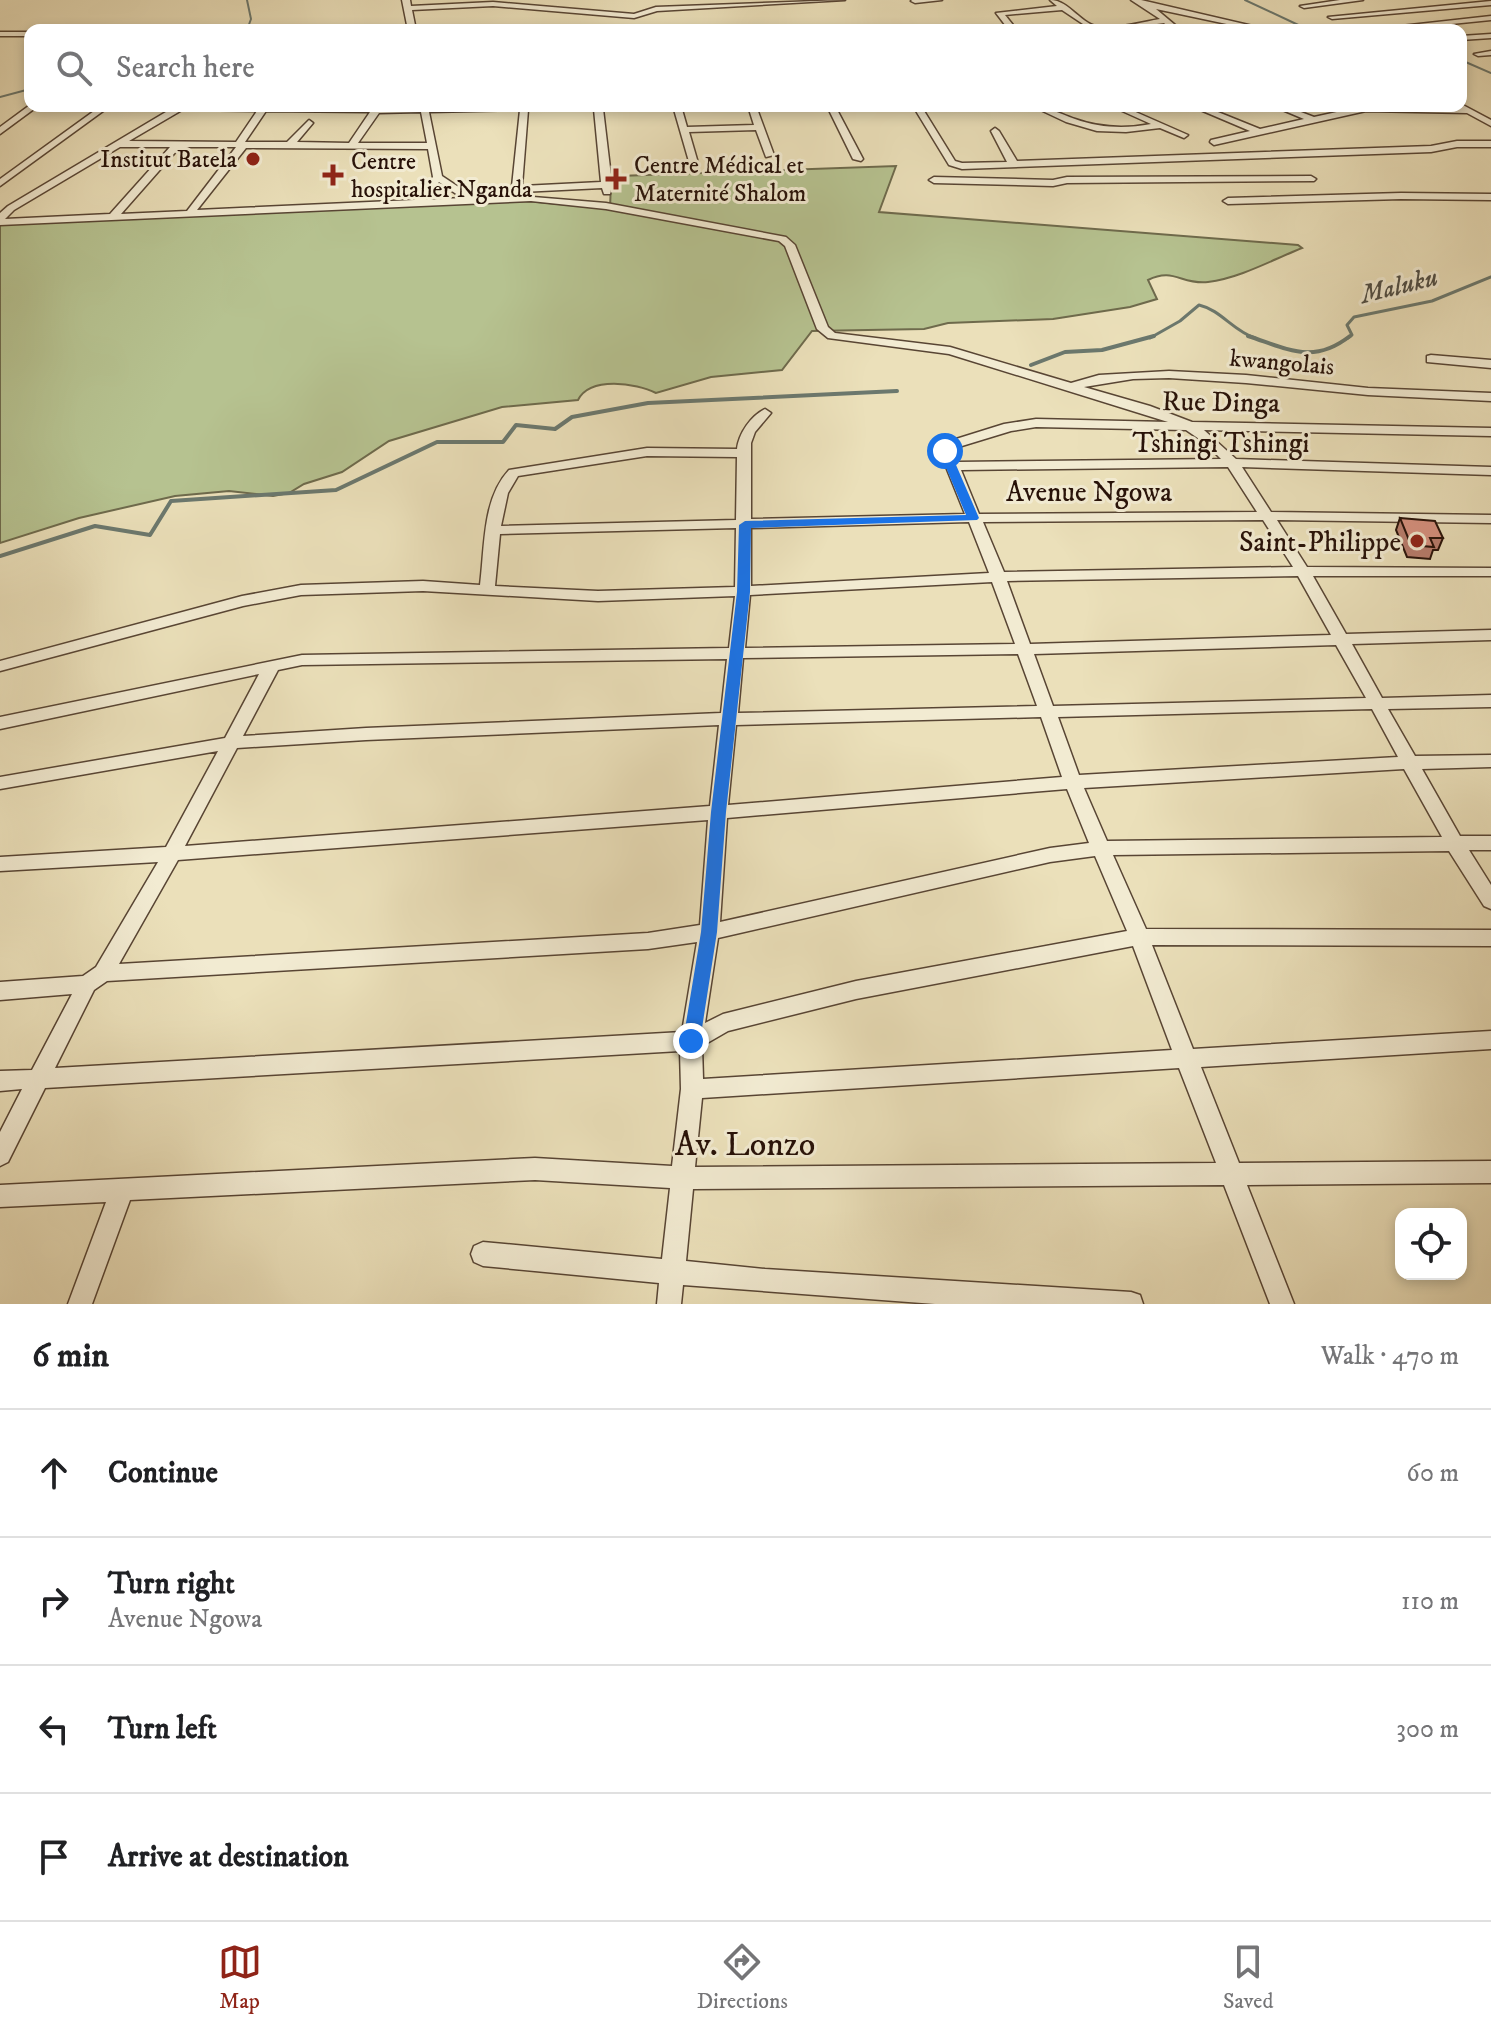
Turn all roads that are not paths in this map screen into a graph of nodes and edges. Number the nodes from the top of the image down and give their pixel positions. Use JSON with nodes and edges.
{"nodes":[{"id":1,"x":841,"y":0,"type":"edge"},
{"id":2,"x":938,"y":0,"type":"edge"},
{"id":3,"x":1054,"y":0,"type":"edge"},
{"id":4,"x":1135,"y":0,"type":"edge"},
{"id":5,"x":1359,"y":0,"type":"edge"},
{"id":6,"x":1461,"y":0,"type":"edge"},
{"id":7,"x":914,"y":1,"type":"edge"},
{"id":8,"x":789,"y":2,"type":"edge"},
{"id":9,"x":1491,"y":3,"type":"edge"},
{"id":10,"x":406,"y":4,"type":"edge"},
{"id":11,"x":1147,"y":5,"type":"junction"},
{"id":12,"x":1473,"y":5,"type":"junction"},
{"id":13,"x":1304,"y":6,"type":"dead end"},
{"id":14,"x":1063,"y":8,"type":"junction"},
{"id":15,"x":1491,"y":12,"type":"edge"},
{"id":16,"x":1332,"y":17,"type":"dead end"},
{"id":17,"x":1491,"y":18,"type":"edge"},
{"id":18,"x":1164,"y":21,"type":"junction"},
{"id":19,"x":411,"y":24,"type":"edge"},
{"id":20,"x":1008,"y":24,"type":"edge"},
{"id":21,"x":1088,"y":24,"type":"edge"},
{"id":22,"x":1142,"y":24,"type":"edge"},
{"id":23,"x":1168,"y":24,"type":"edge"},
{"id":24,"x":1237,"y":24,"type":"edge"},
{"id":25,"x":1430,"y":24,"type":"edge"},
{"id":26,"x":0,"y":34,"type":"edge"},
{"id":27,"x":24,"y":34,"type":"edge"},
{"id":28,"x":1491,"y":36,"type":"edge"},
{"id":29,"x":1467,"y":38,"type":"edge"},
{"id":30,"x":1491,"y":53,"type":"edge"},
{"id":31,"x":1478,"y":54,"type":"dead end"},
{"id":32,"x":1467,"y":110,"type":"edge"},
{"id":33,"x":1467,"y":111,"type":"edge"},
{"id":34,"x":1470,"y":111,"type":"junction"},
{"id":35,"x":26,"y":112,"type":"edge"},
{"id":36,"x":98,"y":112,"type":"edge"},
{"id":37,"x":172,"y":112,"type":"edge"},
{"id":38,"x":261,"y":112,"type":"edge"},
{"id":39,"x":375,"y":112,"type":"edge"},
{"id":40,"x":425,"y":112,"type":"edge"},
{"id":41,"x":524,"y":112,"type":"edge"},
{"id":42,"x":601,"y":112,"type":"edge"},
{"id":43,"x":678,"y":112,"type":"edge"},
{"id":44,"x":754,"y":112,"type":"edge"},
{"id":45,"x":834,"y":112,"type":"edge"},
{"id":46,"x":921,"y":112,"type":"edge"},
{"id":47,"x":1049,"y":112,"type":"edge"},
{"id":48,"x":1130,"y":112,"type":"edge"},
{"id":49,"x":1210,"y":112,"type":"edge"},
{"id":50,"x":1293,"y":112,"type":"edge"},
{"id":51,"x":1344,"y":112,"type":"edge"},
{"id":52,"x":1314,"y":120,"type":"junction"},
{"id":53,"x":309,"y":123,"type":"dead end"},
{"id":54,"x":1491,"y":123,"type":"edge"},
{"id":55,"x":1162,"y":125,"type":"junction"},
{"id":56,"x":760,"y":127,"type":"junction"},
{"id":57,"x":683,"y":130,"type":"junction"},
{"id":58,"x":0,"y":131,"type":"edge"},
{"id":59,"x":995,"y":131,"type":"dead end"},
{"id":60,"x":1260,"y":132,"type":"junction"},
{"id":61,"x":1184,"y":135,"type":"dead end"},
{"id":62,"x":1214,"y":142,"type":"dead end"},
{"id":63,"x":118,"y":144,"type":"junction"},
{"id":64,"x":1457,"y":144,"type":"junction"},
{"id":65,"x":1491,"y":144,"type":"edge"},
{"id":66,"x":177,"y":145,"type":"junction"},
{"id":67,"x":243,"y":145,"type":"junction"},
{"id":68,"x":290,"y":145,"type":"junction"},
{"id":69,"x":351,"y":146,"type":"junction"},
{"id":70,"x":431,"y":146,"type":"junction"},
{"id":71,"x":1353,"y":146,"type":"dead end"},
{"id":72,"x":1299,"y":153,"type":"junction"},
{"id":73,"x":769,"y":155,"type":"dead end"},
{"id":74,"x":858,"y":159,"type":"dead end"},
{"id":75,"x":693,"y":163,"type":"dead end"},
{"id":76,"x":1014,"y":165,"type":"junction"},
{"id":77,"x":438,"y":177,"type":"junction"},
{"id":78,"x":1311,"y":179,"type":"junction"},
{"id":79,"x":934,"y":180,"type":"dead end"},
{"id":80,"x":0,"y":183,"type":"edge"},
{"id":81,"x":607,"y":185,"type":"junction"},
{"id":82,"x":461,"y":192,"type":"junction"},
{"id":83,"x":516,"y":194,"type":"junction"},
{"id":84,"x":1491,"y":197,"type":"edge"},
{"id":85,"x":1316,"y":199,"type":"junction"},
{"id":86,"x":473,"y":201,"type":"junction"},
{"id":87,"x":1228,"y":201,"type":"dead end"},
{"id":88,"x":416,"y":204,"type":"junction"},
{"id":89,"x":606,"y":206,"type":"junction"},
{"id":90,"x":6,"y":208,"type":"edge"},
{"id":91,"x":189,"y":214,"type":"junction"},
{"id":92,"x":113,"y":217,"type":"junction"},
{"id":93,"x":0,"y":220,"type":"edge"},
{"id":94,"x":1431,"y":359,"type":"dead end"},
{"id":95,"x":1491,"y":364,"type":"edge"},
{"id":96,"x":1070,"y":387,"type":"junction"},
{"id":97,"x":1491,"y":397,"type":"edge"},
{"id":98,"x":765,"y":413,"type":"dead end"},
{"id":99,"x":1186,"y":424,"type":"junction"},
{"id":100,"x":1491,"y":432,"type":"edge"},
{"id":101,"x":743,"y":453,"type":"junction"},
{"id":102,"x":1232,"y":463,"type":"junction"},
{"id":103,"x":951,"y":466,"type":"junction"},
{"id":104,"x":1491,"y":471,"type":"edge"},
{"id":105,"x":1265,"y":516,"type":"junction"},
{"id":106,"x":973,"y":518,"type":"junction"},
{"id":107,"x":1491,"y":519,"type":"edge"},
{"id":108,"x":745,"y":525,"type":"junction"},
{"id":109,"x":495,"y":530,"type":"junction"},
{"id":110,"x":1303,"y":571,"type":"junction"},
{"id":111,"x":1491,"y":572,"type":"edge"},
{"id":112,"x":998,"y":577,"type":"junction"},
{"id":113,"x":487,"y":589,"type":"junction"},
{"id":114,"x":743,"y":592,"type":"junction"},
{"id":115,"x":1491,"y":635,"type":"edge"},
{"id":116,"x":1341,"y":638,"type":"junction"},
{"id":117,"x":1024,"y":649,"type":"junction"},
{"id":118,"x":738,"y":652,"type":"junction"},
{"id":119,"x":273,"y":664,"type":"junction"},
{"id":120,"x":0,"y":666,"type":"edge"},
{"id":121,"x":1491,"y":701,"type":"edge"},
{"id":122,"x":1377,"y":702,"type":"junction"},
{"id":123,"x":1048,"y":709,"type":"junction"},
{"id":124,"x":728,"y":720,"type":"junction"},
{"id":125,"x":0,"y":723,"type":"edge"},
{"id":126,"x":229,"y":743,"type":"junction"},
{"id":127,"x":1491,"y":761,"type":"edge"},
{"id":128,"x":1408,"y":762,"type":"junction"},
{"id":129,"x":1073,"y":782,"type":"junction"},
{"id":130,"x":0,"y":783,"type":"edge"},
{"id":131,"x":718,"y":812,"type":"junction"},
{"id":132,"x":1491,"y":843,"type":"edge"},
{"id":133,"x":1455,"y":844,"type":"junction"},
{"id":134,"x":1101,"y":848,"type":"junction"},
{"id":135,"x":169,"y":855,"type":"junction"},
{"id":136,"x":0,"y":864,"type":"edge"},
{"id":137,"x":1491,"y":901,"type":"edge"},
{"id":138,"x":709,"y":932,"type":"junction"},
{"id":139,"x":1139,"y":937,"type":"junction"},
{"id":140,"x":1491,"y":938,"type":"edge"},
{"id":141,"x":95,"y":978,"type":"junction"},
{"id":142,"x":0,"y":991,"type":"edge"},
{"id":143,"x":1491,"y":1040,"type":"edge"},
{"id":144,"x":691,"y":1041,"type":"junction"},
{"id":145,"x":1183,"y":1056,"type":"junction"},
{"id":146,"x":40,"y":1078,"type":"junction"},
{"id":147,"x":0,"y":1081,"type":"edge"},
{"id":148,"x":692,"y":1089,"type":"junction"},
{"id":149,"x":0,"y":1155,"type":"edge"},
{"id":150,"x":1491,"y":1172,"type":"edge"},
{"id":151,"x":1230,"y":1175,"type":"junction"},
{"id":152,"x":684,"y":1178,"type":"junction"},
{"id":153,"x":122,"y":1190,"type":"junction"},
{"id":154,"x":0,"y":1196,"type":"edge"},
{"id":155,"x":483,"y":1254,"type":"dead end"},
{"id":156,"x":673,"y":1271,"type":"junction"},
{"id":157,"x":80,"y":1304,"type":"edge"},
{"id":158,"x":669,"y":1304,"type":"edge"},
{"id":159,"x":1131,"y":1304,"type":"edge"},
{"id":160,"x":1282,"y":1304,"type":"edge"}],
"edges":[{"from":1,"to":8,"type":"street"},
{"from":2,"to":7,"type":"street"},
{"from":3,"to":14,"type":"street"},
{"from":4,"to":11,"type":"street"},
{"from":5,"to":13,"type":"street"},
{"from":6,"to":12,"type":"street"},
{"from":8,"to":10,"type":"street"},
{"from":9,"to":12,"type":"street"},
{"from":10,"to":19,"type":"street"},
{"from":11,"to":18,"type":"street"},
{"from":11,"to":24,"type":"street"},
{"from":12,"to":15,"type":"street"},
{"from":12,"to":16,"type":"street"},
{"from":14,"to":20,"type":"street"},
{"from":14,"to":21,"type":"street"},
{"from":17,"to":25,"type":"street"},
{"from":18,"to":22,"type":"street"},
{"from":18,"to":23,"type":"street"},
{"from":26,"to":27,"type":"street"},
{"from":28,"to":29,"type":"street"},
{"from":30,"to":31,"type":"street"},
{"from":32,"to":34,"type":"street"},
{"from":33,"to":34,"type":"street"},
{"from":34,"to":54,"type":"street"},
{"from":35,"to":58,"type":"street"},
{"from":36,"to":80,"type":"street"},
{"from":37,"to":63,"type":"street"},
{"from":38,"to":67,"type":"street"},
{"from":39,"to":69,"type":"street"},
{"from":40,"to":70,"type":"street"},
{"from":41,"to":83,"type":"street"},
{"from":42,"to":81,"type":"street"},
{"from":43,"to":57,"type":"street"},
{"from":44,"to":56,"type":"street"},
{"from":45,"to":74,"type":"street"},
{"from":46,"to":76,"type":"street"},
{"from":47,"to":55,"type":"street"},
{"from":48,"to":55,"type":"street"},
{"from":49,"to":60,"type":"street"},
{"from":50,"to":52,"type":"street"},
{"from":51,"to":52,"type":"street"},
{"from":52,"to":60,"type":"street"},
{"from":53,"to":68,"type":"street"},
{"from":55,"to":61,"type":"street"},
{"from":56,"to":57,"type":"street"},
{"from":56,"to":73,"type":"street"},
{"from":57,"to":75,"type":"street"},
{"from":59,"to":76,"type":"street"},
{"from":60,"to":62,"type":"street"},
{"from":63,"to":66,"type":"street"},
{"from":63,"to":90,"type":"street"},
{"from":64,"to":65,"type":"street"},
{"from":64,"to":71,"type":"street"},
{"from":64,"to":72,"type":"street"},
{"from":66,"to":67,"type":"street"},
{"from":66,"to":92,"type":"street"},
{"from":67,"to":68,"type":"street"},
{"from":67,"to":91,"type":"street"},
{"from":68,"to":69,"type":"street"},
{"from":69,"to":70,"type":"street"},
{"from":70,"to":77,"type":"street"},
{"from":72,"to":76,"type":"street"},
{"from":72,"to":78,"type":"street"},
{"from":77,"to":82,"type":"street"},
{"from":77,"to":88,"type":"street"},
{"from":78,"to":79,"type":"street"},
{"from":78,"to":85,"type":"street"},
{"from":81,"to":83,"type":"street"},
{"from":81,"to":89,"type":"street"},
{"from":82,"to":83,"type":"street"},
{"from":82,"to":86,"type":"street"},
{"from":83,"to":86,"type":"street"},
{"from":83,"to":89,"type":"street"},
{"from":84,"to":85,"type":"street"},
{"from":85,"to":87,"type":"street"},
{"from":86,"to":88,"type":"street"},
{"from":88,"to":91,"type":"street"},
{"from":89,"to":96,"type":"street"},
{"from":90,"to":93,"type":"street"},
{"from":91,"to":92,"type":"street"},
{"from":92,"to":93,"type":"street"},
{"from":94,"to":95,"type":"street"},
{"from":96,"to":97,"type":"street","name":"kwangolais"},
{"from":96,"to":99,"type":"street"},
{"from":98,"to":101,"type":"street"},
{"from":99,"to":100,"type":"street","name":"Rue Dinga"},
{"from":99,"to":102,"type":"street"},
{"from":99,"to":103,"type":"street","name":"Rue Dinga"},
{"from":101,"to":108,"type":"street"},
{"from":101,"to":109,"type":"street"},
{"from":102,"to":103,"type":"street","name":"Tshingi Tshingi"},
{"from":102,"to":104,"type":"street","name":"Tshingi Tshingi"},
{"from":102,"to":105,"type":"street"},
{"from":103,"to":106,"type":"street"},
{"from":105,"to":106,"type":"street","name":"Avenue Ngowa"},
{"from":105,"to":107,"type":"street","name":"Avenue Ngowa"},
{"from":105,"to":110,"type":"street"},
{"from":106,"to":108,"type":"street","name":"Avenue Ngowa"},
{"from":106,"to":112,"type":"street"},
{"from":108,"to":109,"type":"street","name":"Avenue Ngowa"},
{"from":108,"to":114,"type":"street"},
{"from":109,"to":113,"type":"street"},
{"from":110,"to":111,"type":"street"},
{"from":110,"to":112,"type":"street"},
{"from":110,"to":116,"type":"street"},
{"from":112,"to":114,"type":"street"},
{"from":112,"to":117,"type":"street"},
{"from":113,"to":114,"type":"street"},
{"from":113,"to":120,"type":"street"},
{"from":114,"to":118,"type":"street"},
{"from":115,"to":116,"type":"street"},
{"from":116,"to":117,"type":"street"},
{"from":116,"to":122,"type":"street"},
{"from":117,"to":118,"type":"street"},
{"from":117,"to":123,"type":"street"},
{"from":118,"to":119,"type":"street"},
{"from":118,"to":124,"type":"street"},
{"from":119,"to":125,"type":"street"},
{"from":119,"to":126,"type":"street"},
{"from":121,"to":122,"type":"street"},
{"from":122,"to":123,"type":"street"},
{"from":122,"to":128,"type":"street"},
{"from":123,"to":124,"type":"street"},
{"from":123,"to":129,"type":"street"},
{"from":124,"to":126,"type":"street"},
{"from":124,"to":131,"type":"street"},
{"from":126,"to":130,"type":"street"},
{"from":126,"to":135,"type":"street"},
{"from":127,"to":128,"type":"street"},
{"from":128,"to":129,"type":"street"},
{"from":128,"to":133,"type":"street"},
{"from":129,"to":131,"type":"street"},
{"from":129,"to":134,"type":"street"},
{"from":131,"to":135,"type":"street"},
{"from":131,"to":138,"type":"street"},
{"from":132,"to":133,"type":"street"},
{"from":133,"to":134,"type":"street"},
{"from":133,"to":137,"type":"street"},
{"from":134,"to":138,"type":"street"},
{"from":134,"to":139,"type":"street"},
{"from":135,"to":136,"type":"street"},
{"from":135,"to":141,"type":"street"},
{"from":138,"to":141,"type":"street"},
{"from":138,"to":144,"type":"street"},
{"from":139,"to":140,"type":"street"},
{"from":139,"to":144,"type":"street"},
{"from":139,"to":145,"type":"street"},
{"from":141,"to":142,"type":"street"},
{"from":141,"to":146,"type":"street"},
{"from":143,"to":145,"type":"street"},
{"from":144,"to":146,"type":"street"},
{"from":144,"to":148,"type":"street"},
{"from":145,"to":148,"type":"street"},
{"from":145,"to":151,"type":"street"},
{"from":146,"to":147,"type":"street"},
{"from":146,"to":149,"type":"street"},
{"from":148,"to":152,"type":"street"},
{"from":150,"to":151,"type":"street","name":"Av. Lonzo"},
{"from":151,"to":152,"type":"street","name":"Av. Lonzo"},
{"from":151,"to":160,"type":"street"},
{"from":152,"to":153,"type":"street","name":"Av. Lonzo"},
{"from":152,"to":156,"type":"street"},
{"from":153,"to":154,"type":"street","name":"Av. Lonzo"},
{"from":153,"to":157,"type":"street"},
{"from":155,"to":156,"type":"street"},
{"from":156,"to":158,"type":"street"},
{"from":156,"to":159,"type":"street"}]}
